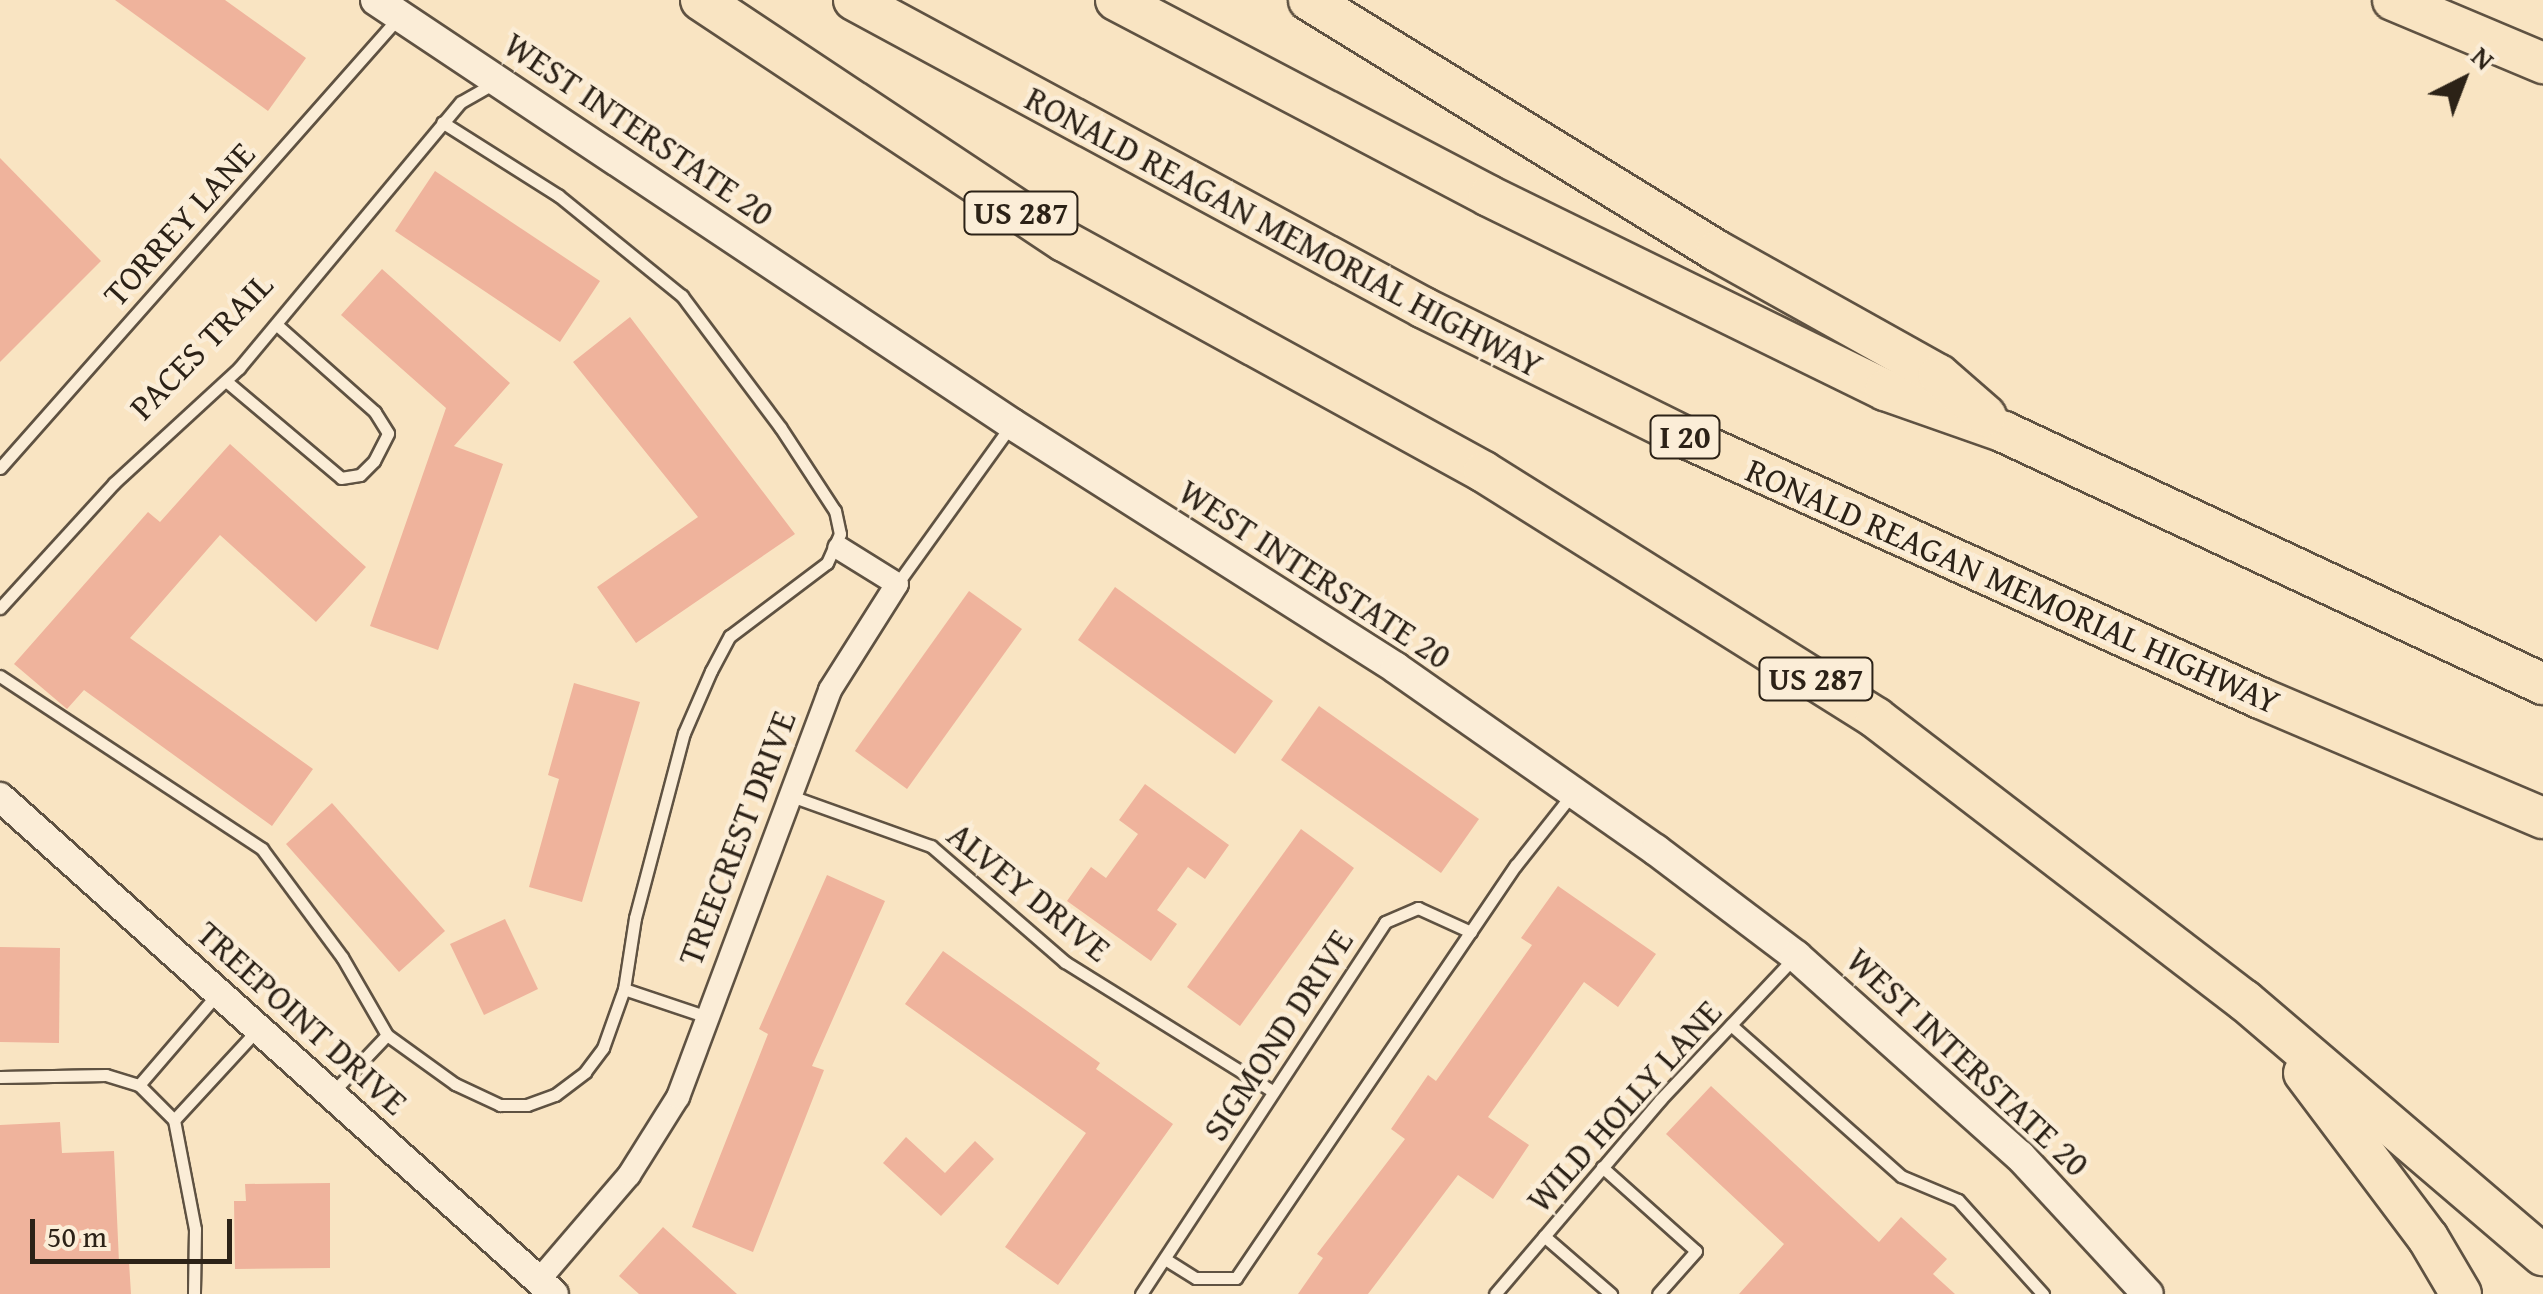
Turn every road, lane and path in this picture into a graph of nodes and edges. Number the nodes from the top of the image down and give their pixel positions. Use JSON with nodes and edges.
{"nodes":[{"id":1,"x":701,"y":0,"type":"edge"},
{"id":2,"x":854,"y":0,"type":"edge"},
{"id":3,"x":1116,"y":0,"type":"edge"},
{"id":4,"x":1309,"y":0,"type":"edge"},
{"id":5,"x":2393,"y":0,"type":"edge"},
{"id":6,"x":388,"y":8,"type":"edge"},
{"id":7,"x":2543,"y":64,"type":"edge"},
{"id":8,"x":501,"y":79,"type":"junction"},
{"id":9,"x":442,"y":122,"type":"junction"},
{"id":10,"x":276,"y":324,"type":"junction"},
{"id":11,"x":226,"y":380,"type":"junction"},
{"id":12,"x":1012,"y":424,"type":"junction"},
{"id":13,"x":2004,"y":432,"type":"junction"},
{"id":14,"x":0,"y":468,"type":"edge"},
{"id":15,"x":839,"y":548,"type":"junction"},
{"id":16,"x":897,"y":584,"type":"junction"},
{"id":17,"x":0,"y":608,"type":"edge"},
{"id":18,"x":0,"y":676,"type":"edge"},
{"id":19,"x":2543,"y":684,"type":"edge"},
{"id":20,"x":1572,"y":794,"type":"junction"},
{"id":21,"x":788,"y":795,"type":"junction"},
{"id":22,"x":0,"y":797,"type":"edge"},
{"id":23,"x":2543,"y":818,"type":"edge"},
{"id":24,"x":1471,"y":932,"type":"junction"},
{"id":25,"x":1796,"y":956,"type":"junction"},
{"id":26,"x":624,"y":989,"type":"junction"},
{"id":27,"x":218,"y":992,"type":"junction"},
{"id":28,"x":2244,"y":1000,"type":"junction"},
{"id":29,"x":707,"y":1017,"type":"junction"},
{"id":30,"x":1732,"y":1025,"type":"junction"},
{"id":31,"x":258,"y":1029,"type":"junction"},
{"id":32,"x":387,"y":1034,"type":"junction"},
{"id":33,"x":0,"y":1077,"type":"edge"},
{"id":34,"x":139,"y":1085,"type":"junction"},
{"id":35,"x":1272,"y":1091,"type":"junction"},
{"id":36,"x":331,"y":1094,"type":"junction"},
{"id":37,"x":174,"y":1120,"type":"junction"},
{"id":38,"x":1602,"y":1167,"type":"junction"},
{"id":39,"x":1544,"y":1236,"type":"junction"},
{"id":40,"x":2543,"y":1255,"type":"edge"},
{"id":41,"x":1166,"y":1259,"type":"junction"},
{"id":42,"x":546,"y":1287,"type":"edge"},
{"id":43,"x":194,"y":1294,"type":"edge"},
{"id":44,"x":1141,"y":1294,"type":"edge"},
{"id":45,"x":1495,"y":1294,"type":"edge"},
{"id":46,"x":1611,"y":1294,"type":"edge"},
{"id":47,"x":1658,"y":1294,"type":"edge"},
{"id":48,"x":2043,"y":1294,"type":"edge"},
{"id":49,"x":2148,"y":1294,"type":"edge"},
{"id":50,"x":2461,"y":1294,"type":"edge"}],
"edges":[{"from":1,"to":28,"type":"highway","number":"US 287"},
{"from":2,"to":23,"type":"highway","name":"RONALD REAGAN MEMORIAL HIGHWAY","number":"I 20"},
{"from":3,"to":13,"type":"highway"},
{"from":4,"to":13,"type":"highway"},
{"from":5,"to":7,"type":"highway"},
{"from":6,"to":8,"type":"main road","name":"WEST INTERSTATE 20"},
{"from":6,"to":14,"type":"lane","name":"TORREY LANE"},
{"from":8,"to":9,"type":"lane","name":"PACES TRAIL"},
{"from":8,"to":12,"type":"main road","name":"WEST INTERSTATE 20"},
{"from":9,"to":10,"type":"lane","name":"PACES TRAIL"},
{"from":9,"to":15,"type":"lane"},
{"from":10,"to":11,"type":"lane","name":"PACES TRAIL"},
{"from":10,"to":11,"type":"lane"},
{"from":11,"to":17,"type":"lane","name":"PACES TRAIL"},
{"from":12,"to":16,"type":"lane","name":"TREECREST DRIVE"},
{"from":12,"to":20,"type":"main road","name":"WEST INTERSTATE 20"},
{"from":13,"to":19,"type":"highway"},
{"from":15,"to":16,"type":"street"},
{"from":15,"to":26,"type":"lane"},
{"from":16,"to":21,"type":"street","name":"TREECREST DRIVE"},
{"from":18,"to":32,"type":"lane"},
{"from":20,"to":24,"type":"lane"},
{"from":20,"to":25,"type":"main road","name":"WEST INTERSTATE 20"},
{"from":21,"to":29,"type":"street","name":"TREECREST DRIVE"},
{"from":21,"to":35,"type":"lane","name":"ALVEY DRIVE"},
{"from":22,"to":27,"type":"street","name":"TREEPOINT DRIVE"},
{"from":24,"to":35,"type":"lane","name":"SIGMOND DRIVE"},
{"from":24,"to":41,"type":"lane"},
{"from":25,"to":30,"type":"lane","name":"WILD HOLLY LANE"},
{"from":25,"to":49,"type":"main road","name":"WEST INTERSTATE 20"},
{"from":26,"to":29,"type":"lane"},
{"from":26,"to":32,"type":"lane"},
{"from":27,"to":31,"type":"street","name":"TREEPOINT DRIVE"},
{"from":27,"to":34,"type":"lane"},
{"from":28,"to":40,"type":"highway","number":"US 287"},
{"from":28,"to":50,"type":"highway"},
{"from":29,"to":42,"type":"street","name":"TREECREST DRIVE"},
{"from":30,"to":38,"type":"lane","name":"WILD HOLLY LANE"},
{"from":30,"to":48,"type":"lane"},
{"from":31,"to":36,"type":"street","name":"TREEPOINT DRIVE"},
{"from":31,"to":37,"type":"lane"},
{"from":32,"to":36,"type":"lane"},
{"from":33,"to":34,"type":"lane"},
{"from":34,"to":37,"type":"lane"},
{"from":35,"to":41,"type":"lane","name":"SIGMOND DRIVE"},
{"from":36,"to":42,"type":"street","name":"TREEPOINT DRIVE"},
{"from":37,"to":43,"type":"lane"},
{"from":38,"to":39,"type":"lane","name":"WILD HOLLY LANE"},
{"from":38,"to":47,"type":"lane"},
{"from":39,"to":45,"type":"lane","name":"WILD HOLLY LANE"},
{"from":39,"to":46,"type":"lane"},
{"from":41,"to":44,"type":"lane","name":"SIGMOND DRIVE"}]}
